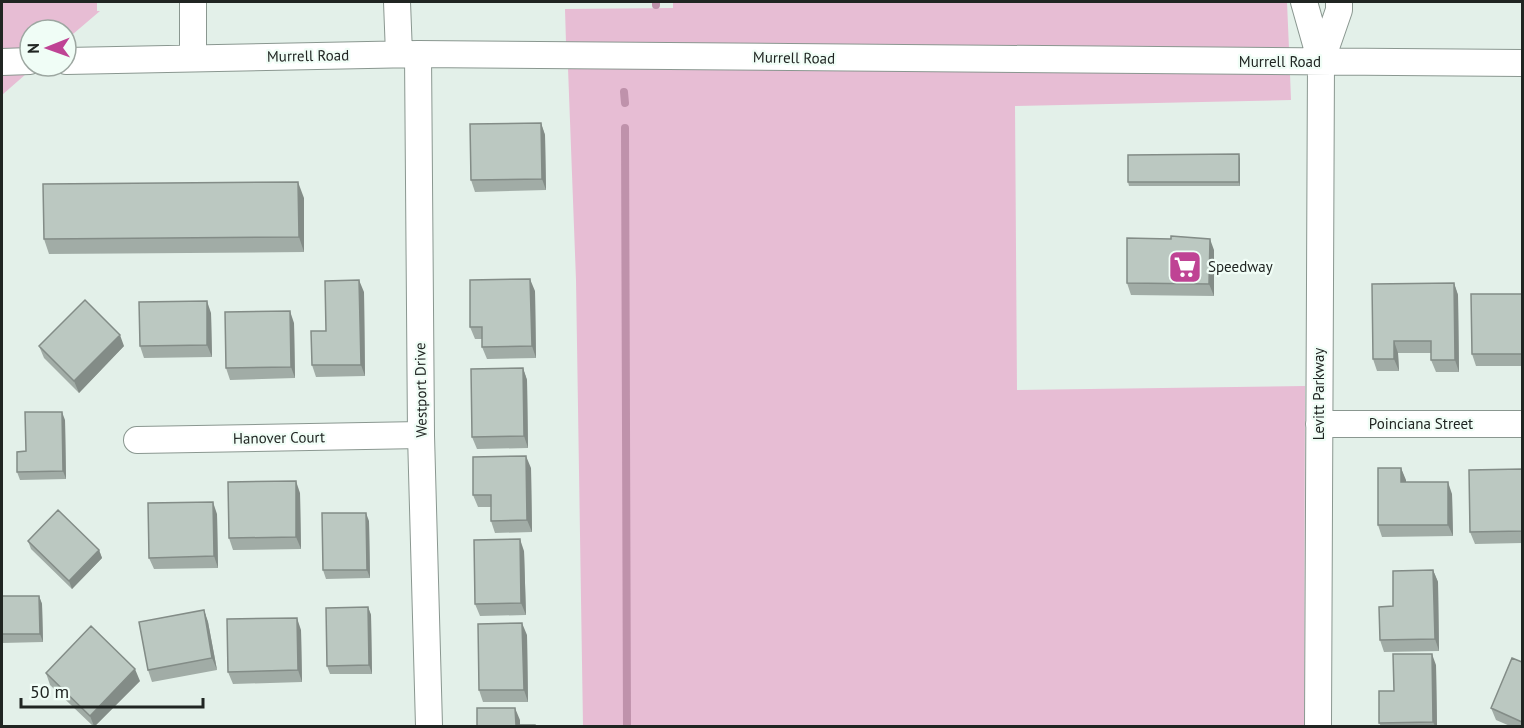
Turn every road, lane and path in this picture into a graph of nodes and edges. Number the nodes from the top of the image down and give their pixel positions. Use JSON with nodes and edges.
{"nodes":[{"id":1,"x":193,"y":2,"type":"edge"},
{"id":2,"x":397,"y":2,"type":"edge"},
{"id":3,"x":1304,"y":2,"type":"edge"},
{"id":4,"x":1339,"y":2,"type":"edge"},
{"id":5,"x":408,"y":54,"type":"junction"},
{"id":6,"x":193,"y":58,"type":"junction"},
{"id":7,"x":78,"y":61,"type":"edge"},
{"id":8,"x":2,"y":62,"type":"edge"},
{"id":9,"x":18,"y":62,"type":"edge"},
{"id":10,"x":1321,"y":62,"type":"junction"},
{"id":11,"x":1522,"y":63,"type":"edge"},
{"id":12,"x":1319,"y":424,"type":"junction"},
{"id":13,"x":1522,"y":424,"type":"edge"},
{"id":14,"x":421,"y":435,"type":"junction"},
{"id":15,"x":137,"y":440,"type":"dead end"},
{"id":16,"x":429,"y":726,"type":"edge"},
{"id":17,"x":1318,"y":726,"type":"edge"}],
"edges":[{"from":1,"to":6,"type":"street"},
{"from":2,"to":5,"type":"street","name":"Westport Drive"},
{"from":3,"to":10,"type":"street"},
{"from":4,"to":10,"type":"street"},
{"from":5,"to":6,"type":"street","name":"Murrell Road"},
{"from":5,"to":10,"type":"street","name":"Murrell Road"},
{"from":5,"to":14,"type":"street","name":"Westport Drive"},
{"from":6,"to":7,"type":"street","name":"Murrell Road"},
{"from":8,"to":9,"type":"street"},
{"from":10,"to":11,"type":"street","name":"Murrell Road"},
{"from":10,"to":12,"type":"street","name":"Levitt Parkway"},
{"from":12,"to":13,"type":"street","name":"Poinciana Street"},
{"from":12,"to":17,"type":"street","name":"Levitt Parkway"},
{"from":14,"to":15,"type":"street","name":"Hanover Court"},
{"from":14,"to":16,"type":"street","name":"Westport Drive"}]}
